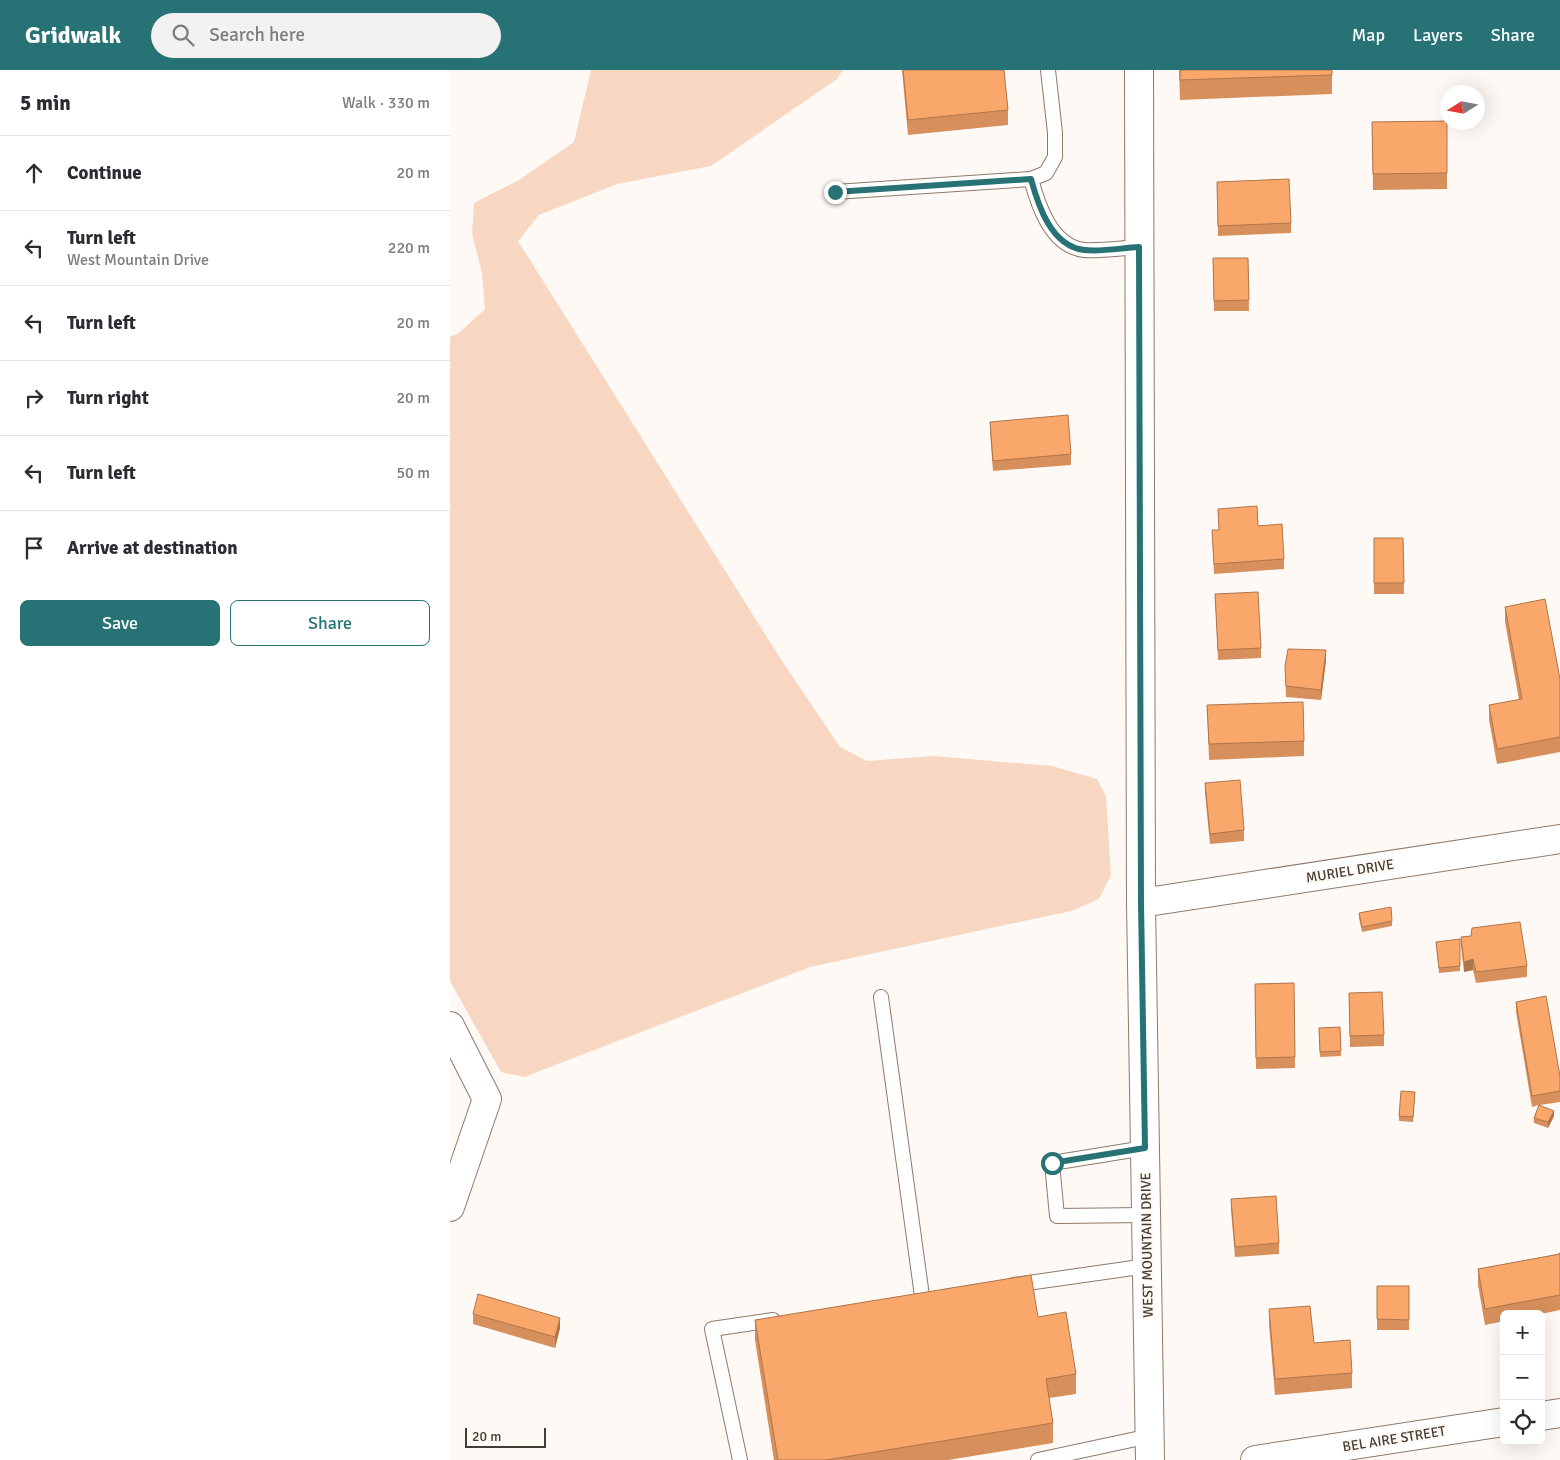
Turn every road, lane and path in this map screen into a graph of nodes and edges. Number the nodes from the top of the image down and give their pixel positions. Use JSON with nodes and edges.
{"nodes":[{"id":1,"x":1048,"y":70,"type":"edge"},
{"id":2,"x":1139,"y":70,"type":"edge"},
{"id":3,"x":1031,"y":179,"type":"junction"},
{"id":4,"x":835,"y":192,"type":"dead end"},
{"id":5,"x":1139,"y":247,"type":"junction"},
{"id":6,"x":1560,"y":839,"type":"edge"},
{"id":7,"x":1141,"y":903,"type":"junction"},
{"id":8,"x":881,"y":997,"type":"dead end"},
{"id":9,"x":450,"y":1026,"type":"edge"},
{"id":10,"x":1145,"y":1148,"type":"junction"},
{"id":11,"x":457,"y":1165,"type":"edge"},
{"id":12,"x":450,"y":1207,"type":"edge"},
{"id":13,"x":1146,"y":1215,"type":"junction"},
{"id":14,"x":1147,"y":1266,"type":"junction"},
{"id":15,"x":997,"y":1287,"type":"edge"},
{"id":16,"x":922,"y":1296,"type":"edge"},
{"id":17,"x":788,"y":1317,"type":"edge"},
{"id":18,"x":1560,"y":1413,"type":"edge"},
{"id":19,"x":1545,"y":1415,"type":"edge"},
{"id":20,"x":1500,"y":1423,"type":"edge"},
{"id":21,"x":1150,"y":1448,"type":"edge"},
{"id":22,"x":740,"y":1460,"type":"edge"},
{"id":23,"x":1038,"y":1460,"type":"edge"},
{"id":24,"x":1255,"y":1460,"type":"edge"}],
"edges":[{"from":1,"to":3,"type":"lane"},
{"from":2,"to":5,"type":"street","name":"WEST MOUNTAIN DRIVE"},
{"from":3,"to":4,"type":"lane"},
{"from":3,"to":5,"type":"lane"},
{"from":5,"to":7,"type":"street","name":"WEST MOUNTAIN DRIVE"},
{"from":6,"to":7,"type":"street","name":"MURIEL DRIVE"},
{"from":7,"to":10,"type":"street","name":"WEST MOUNTAIN DRIVE"},
{"from":8,"to":16,"type":"lane"},
{"from":9,"to":11,"type":"street"},
{"from":10,"to":13,"type":"street","name":"WEST MOUNTAIN DRIVE"},
{"from":10,"to":13,"type":"lane"},
{"from":11,"to":12,"type":"street"},
{"from":13,"to":14,"type":"street","name":"WEST MOUNTAIN DRIVE"},
{"from":14,"to":15,"type":"lane"},
{"from":14,"to":21,"type":"street","name":"WEST MOUNTAIN DRIVE"},
{"from":17,"to":22,"type":"lane"},
{"from":18,"to":19,"type":"street"},
{"from":20,"to":24,"type":"street","name":"BEL AIRE STREET"},
{"from":21,"to":23,"type":"lane"}]}
